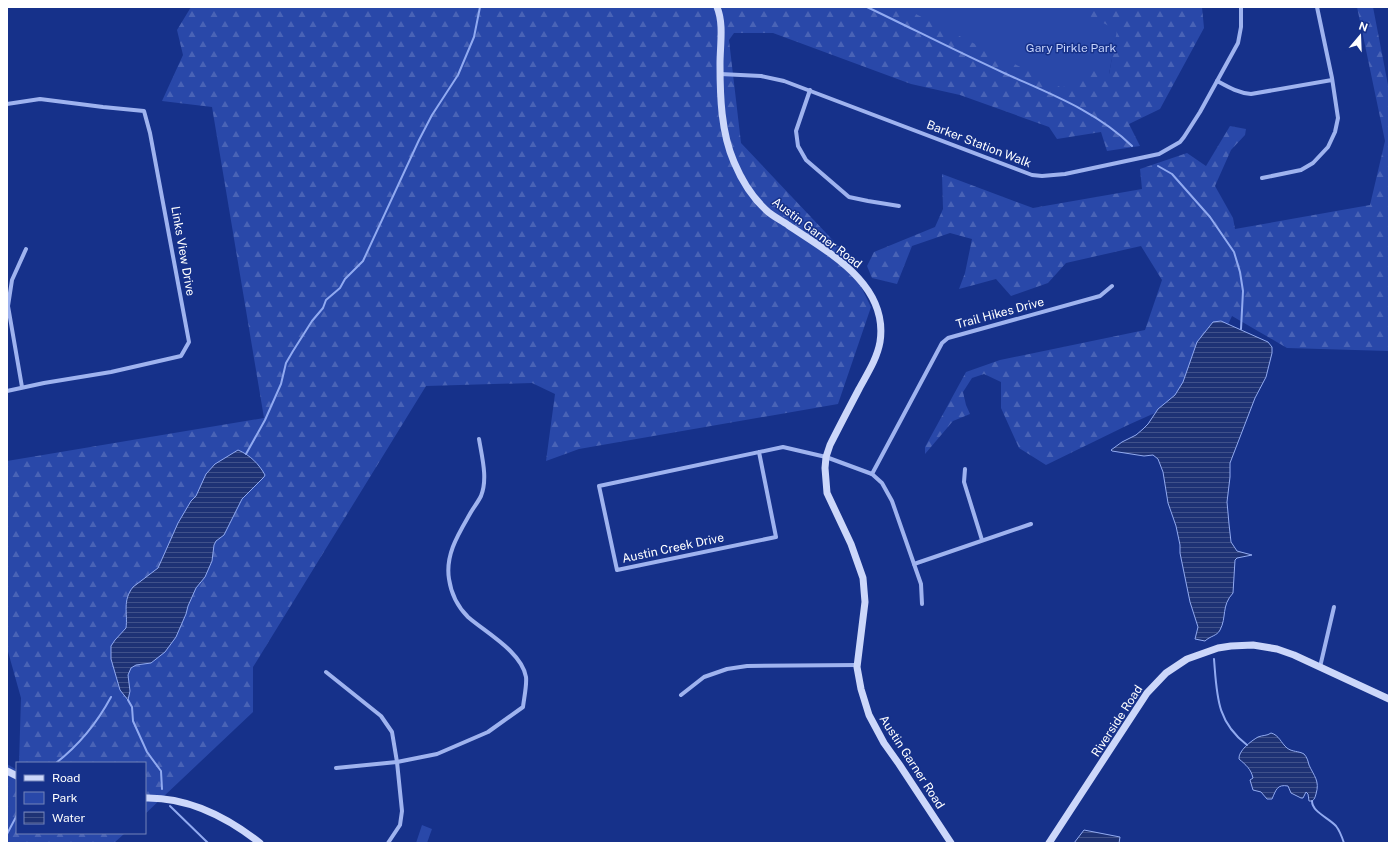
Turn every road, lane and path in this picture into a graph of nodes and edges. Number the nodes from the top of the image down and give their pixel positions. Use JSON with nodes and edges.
{"nodes":[{"id":1,"x":717,"y":7,"type":"edge"},
{"id":2,"x":1241,"y":7,"type":"edge"},
{"id":3,"x":1317,"y":7,"type":"edge"},
{"id":4,"x":720,"y":74,"type":"junction"},
{"id":5,"x":1332,"y":80,"type":"junction"},
{"id":6,"x":1217,"y":81,"type":"junction"},
{"id":7,"x":810,"y":90,"type":"junction"},
{"id":8,"x":7,"y":104,"type":"edge"},
{"id":9,"x":1262,"y":178,"type":"dead end"},
{"id":10,"x":899,"y":206,"type":"dead end"},
{"id":11,"x":26,"y":249,"type":"dead end"},
{"id":12,"x":1112,"y":286,"type":"dead end"},
{"id":13,"x":22,"y":387,"type":"junction"},
{"id":14,"x":7,"y":391,"type":"edge"},
{"id":15,"x":479,"y":439,"type":"dead end"},
{"id":16,"x":759,"y":452,"type":"junction"},
{"id":17,"x":826,"y":456,"type":"junction"},
{"id":18,"x":966,"y":469,"type":"dead end"},
{"id":19,"x":872,"y":474,"type":"junction"},
{"id":20,"x":1031,"y":524,"type":"dead end"},
{"id":21,"x":982,"y":540,"type":"junction"},
{"id":22,"x":914,"y":564,"type":"junction"},
{"id":23,"x":922,"y":604,"type":"dead end"},
{"id":24,"x":1334,"y":608,"type":"dead end"},
{"id":25,"x":858,"y":665,"type":"junction"},
{"id":26,"x":1320,"y":667,"type":"junction"},
{"id":27,"x":326,"y":672,"type":"dead end"},
{"id":28,"x":681,"y":695,"type":"dead end"},
{"id":29,"x":1389,"y":699,"type":"edge"},
{"id":30,"x":397,"y":762,"type":"junction"},
{"id":31,"x":336,"y":768,"type":"dead end"},
{"id":32,"x":7,"y":771,"type":"edge"},
{"id":33,"x":16,"y":776,"type":"edge"},
{"id":34,"x":146,"y":798,"type":"edge"},
{"id":35,"x":260,"y":843,"type":"edge"},
{"id":36,"x":388,"y":843,"type":"edge"},
{"id":37,"x":951,"y":843,"type":"edge"},
{"id":38,"x":1049,"y":843,"type":"edge"}],
"edges":[{"from":1,"to":4,"type":"street","name":"Austin Garner Road"},
{"from":2,"to":6,"type":"street","name":"Barker Station Walk"},
{"from":3,"to":5,"type":"street"},
{"from":4,"to":7,"type":"street","name":"Barker Station Walk"},
{"from":4,"to":17,"type":"street","name":"Austin Garner Road"},
{"from":5,"to":6,"type":"street"},
{"from":5,"to":9,"type":"street"},
{"from":6,"to":7,"type":"street","name":"Barker Station Walk"},
{"from":7,"to":10,"type":"street"},
{"from":8,"to":13,"type":"street","name":"Links View Drive"},
{"from":11,"to":13,"type":"street"},
{"from":12,"to":19,"type":"street","name":"Trail Hikes Drive"},
{"from":13,"to":14,"type":"street","name":"Links View Drive"},
{"from":15,"to":30,"type":"street"},
{"from":16,"to":16,"type":"street","name":"Austin Creek Drive"},
{"from":16,"to":17,"type":"street","name":"Austin Creek Drive"},
{"from":17,"to":19,"type":"street","name":"Austin Creek Drive"},
{"from":17,"to":25,"type":"street","name":"Austin Garner Road"},
{"from":18,"to":21,"type":"street"},
{"from":19,"to":22,"type":"street"},
{"from":20,"to":21,"type":"street"},
{"from":21,"to":22,"type":"street"},
{"from":22,"to":23,"type":"street"},
{"from":24,"to":26,"type":"street"},
{"from":25,"to":28,"type":"street"},
{"from":25,"to":37,"type":"street","name":"Austin Garner Road"},
{"from":26,"to":29,"type":"street","name":"Riverside Road"},
{"from":26,"to":38,"type":"street","name":"Riverside Road"},
{"from":27,"to":30,"type":"street"},
{"from":30,"to":31,"type":"street"},
{"from":30,"to":36,"type":"street"},
{"from":32,"to":33,"type":"street"},
{"from":34,"to":35,"type":"street"}]}
